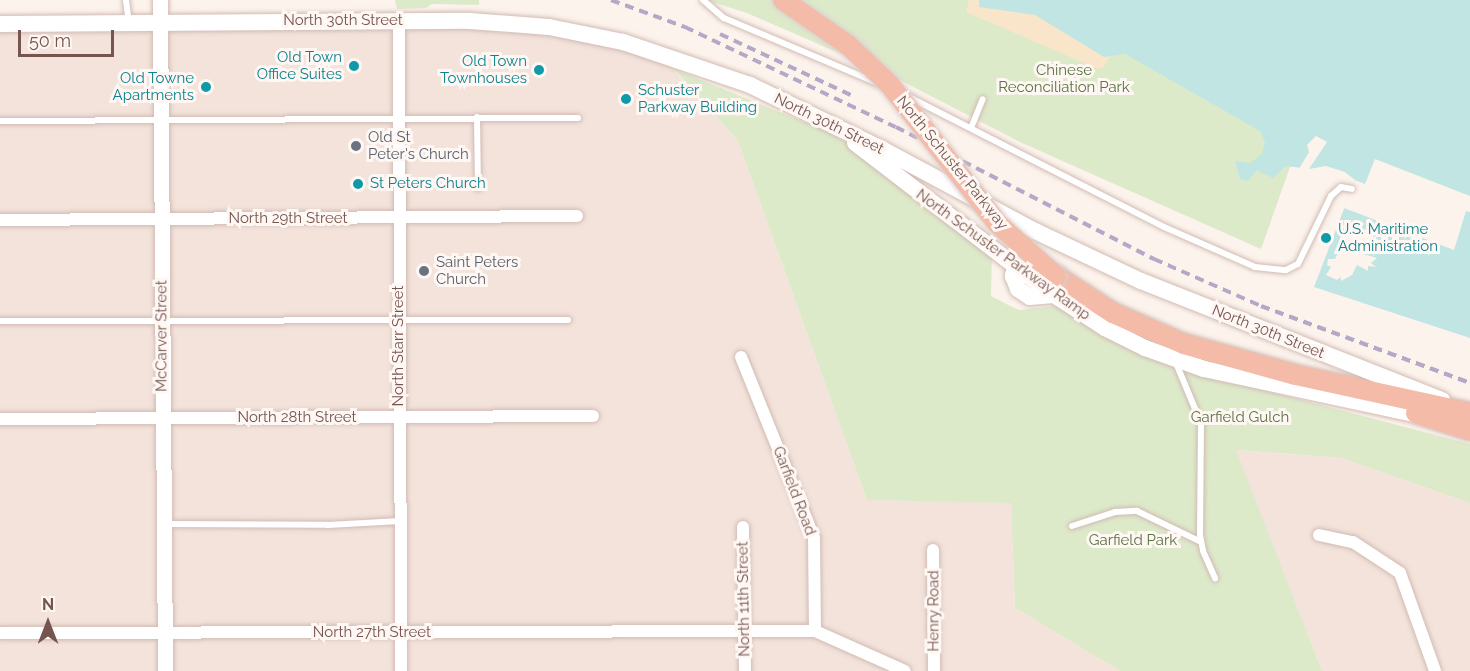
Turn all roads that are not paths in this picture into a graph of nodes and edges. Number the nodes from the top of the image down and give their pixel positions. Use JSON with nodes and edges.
{"nodes":[{"id":1,"x":126,"y":0,"type":"edge"},
{"id":2,"x":160,"y":0,"type":"edge"},
{"id":3,"x":703,"y":0,"type":"edge"},
{"id":4,"x":783,"y":0,"type":"edge"},
{"id":5,"x":399,"y":21,"type":"junction"},
{"id":6,"x":129,"y":22,"type":"junction"},
{"id":7,"x":160,"y":22,"type":"junction"},
{"id":8,"x":0,"y":24,"type":"edge"},
{"id":9,"x":983,"y":99,"type":"dead end"},
{"id":10,"x":477,"y":117,"type":"junction"},
{"id":11,"x":399,"y":118,"type":"junction"},
{"id":12,"x":578,"y":118,"type":"dead end"},
{"id":13,"x":0,"y":121,"type":"edge"},
{"id":14,"x":161,"y":121,"type":"junction"},
{"id":15,"x":971,"y":128,"type":"junction"},
{"id":16,"x":841,"y":131,"type":"junction"},
{"id":17,"x":478,"y":188,"type":"dead end"},
{"id":18,"x":1352,"y":189,"type":"dead end"},
{"id":19,"x":576,"y":216,"type":"dead end"},
{"id":20,"x":398,"y":219,"type":"junction"},
{"id":21,"x":0,"y":220,"type":"edge"},
{"id":22,"x":161,"y":220,"type":"junction"},
{"id":23,"x":1015,"y":266,"type":"junction"},
{"id":24,"x":1141,"y":280,"type":"junction"},
{"id":25,"x":1055,"y":285,"type":"junction"},
{"id":26,"x":399,"y":319,"type":"junction"},
{"id":27,"x":162,"y":320,"type":"junction"},
{"id":28,"x":567,"y":320,"type":"dead end"},
{"id":29,"x":0,"y":321,"type":"edge"},
{"id":30,"x":741,"y":357,"type":"dead end"},
{"id":31,"x":1175,"y":360,"type":"junction"},
{"id":32,"x":1296,"y":375,"type":"junction"},
{"id":33,"x":1470,"y":412,"type":"edge"},
{"id":34,"x":593,"y":416,"type":"dead end"},
{"id":35,"x":1423,"y":416,"type":"junction"},
{"id":36,"x":163,"y":418,"type":"junction"},
{"id":37,"x":399,"y":418,"type":"junction"},
{"id":38,"x":0,"y":420,"type":"edge"},
{"id":39,"x":1470,"y":430,"type":"edge"},
{"id":40,"x":400,"y":521,"type":"junction"},
{"id":41,"x":164,"y":524,"type":"junction"},
{"id":42,"x":1072,"y":526,"type":"dead end"},
{"id":43,"x":743,"y":527,"type":"dead end"},
{"id":44,"x":1319,"y":535,"type":"dead end"},
{"id":45,"x":1201,"y":542,"type":"junction"},
{"id":46,"x":933,"y":550,"type":"dead end"},
{"id":47,"x":1215,"y":578,"type":"dead end"},
{"id":48,"x":815,"y":631,"type":"junction"},
{"id":49,"x":401,"y":632,"type":"junction"},
{"id":50,"x":744,"y":632,"type":"junction"},
{"id":51,"x":0,"y":633,"type":"edge"},
{"id":52,"x":164,"y":633,"type":"junction"},
{"id":53,"x":165,"y":671,"type":"edge"},
{"id":54,"x":400,"y":671,"type":"edge"},
{"id":55,"x":744,"y":671,"type":"edge"},
{"id":56,"x":905,"y":671,"type":"edge"},
{"id":57,"x":934,"y":671,"type":"edge"},
{"id":58,"x":1435,"y":671,"type":"edge"}],
"edges":[{"from":1,"to":6,"type":"lane"},
{"from":2,"to":7,"type":"street","name":"McCarver Street"},
{"from":3,"to":15,"type":"lane"},
{"from":4,"to":25,"type":"highway","name":"North Schuster Parkway","bridge":true},
{"from":5,"to":7,"type":"main road","name":"North 30th Street"},
{"from":5,"to":11,"type":"street","name":"North Starr Street"},
{"from":5,"to":16,"type":"main road","name":"North 30th Street"},
{"from":6,"to":7,"type":"main road","name":"North 30th Street"},
{"from":6,"to":8,"type":"main road","name":"North 30th Street"},
{"from":7,"to":14,"type":"street","name":"McCarver Street"},
{"from":9,"to":15,"type":"lane"},
{"from":10,"to":11,"type":"lane"},
{"from":10,"to":12,"type":"lane"},
{"from":10,"to":17,"type":"lane"},
{"from":11,"to":14,"type":"lane"},
{"from":11,"to":20,"type":"street","name":"North Starr Street"},
{"from":13,"to":14,"type":"lane"},
{"from":14,"to":22,"type":"street","name":"McCarver Street"},
{"from":15,"to":18,"type":"lane"},
{"from":16,"to":23,"type":"main road","name":"North Schuster Parkway Ramp"},
{"from":16,"to":24,"type":"main road","name":"North 30th Street"},
{"from":19,"to":20,"type":"street","name":"North 29th Street"},
{"from":20,"to":22,"type":"street","name":"North 29th Street"},
{"from":20,"to":26,"type":"street","name":"North Starr Street"},
{"from":21,"to":22,"type":"street","name":"North 29th Street"},
{"from":22,"to":27,"type":"street","name":"McCarver Street"},
{"from":23,"to":24,"type":"main road"},
{"from":23,"to":25,"type":"main road"},
{"from":24,"to":33,"type":"main road","name":"North 30th Street"},
{"from":25,"to":31,"type":"main road","name":"North Schuster Parkway Ramp"},
{"from":25,"to":32,"type":"highway","name":"North Schuster Parkway"},
{"from":26,"to":27,"type":"lane"},
{"from":26,"to":28,"type":"lane"},
{"from":26,"to":37,"type":"street","name":"North Starr Street"},
{"from":27,"to":29,"type":"lane"},
{"from":27,"to":36,"type":"street","name":"McCarver Street"},
{"from":30,"to":48,"type":"street","name":"Garfield Road"},
{"from":31,"to":35,"type":"main road","name":"North Schuster Parkway Ramp"},
{"from":31,"to":45,"type":"lane"},
{"from":32,"to":33,"type":"highway","name":"North Schuster Parkway"},
{"from":32,"to":35,"type":"highway","name":"North Schuster Parkway"},
{"from":34,"to":37,"type":"street","name":"North 28th Street"},
{"from":35,"to":39,"type":"highway","name":"North Schuster Parkway"},
{"from":36,"to":37,"type":"street","name":"North 28th Street"},
{"from":36,"to":38,"type":"street","name":"North 28th Street"},
{"from":36,"to":41,"type":"street","name":"McCarver Street"},
{"from":37,"to":40,"type":"street","name":"North Starr Street"},
{"from":40,"to":41,"type":"lane"},
{"from":40,"to":49,"type":"street","name":"North Starr Street"},
{"from":41,"to":52,"type":"street","name":"McCarver Street"},
{"from":42,"to":45,"type":"lane"},
{"from":43,"to":50,"type":"street","name":"North 11th Street"},
{"from":44,"to":58,"type":"street"},
{"from":45,"to":47,"type":"lane"},
{"from":46,"to":57,"type":"street","name":"Henry Road"},
{"from":48,"to":50,"type":"street","name":"North 27th Street"},
{"from":48,"to":56,"type":"street"},
{"from":49,"to":50,"type":"street","name":"North 27th Street"},
{"from":49,"to":52,"type":"street","name":"North 27th Street"},
{"from":49,"to":54,"type":"street","name":"North Starr Street"},
{"from":50,"to":55,"type":"street","name":"North 11th Street"},
{"from":51,"to":52,"type":"street","name":"North 27th Street"},
{"from":52,"to":53,"type":"street","name":"McCarver Street"}]}
